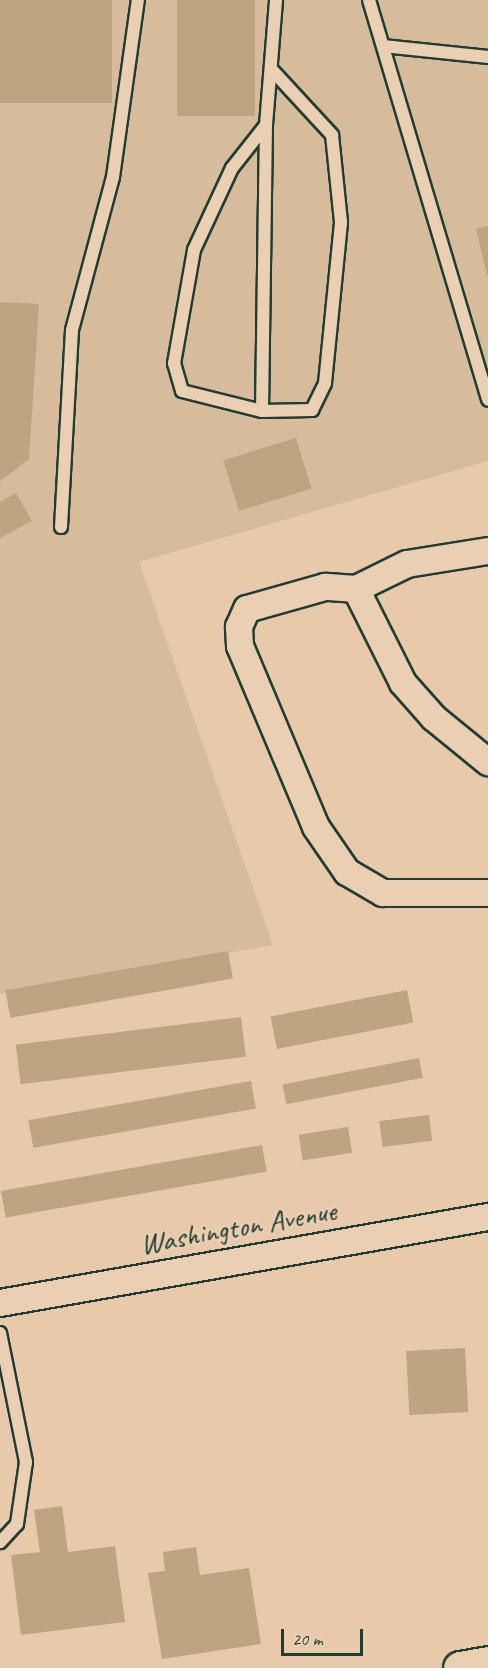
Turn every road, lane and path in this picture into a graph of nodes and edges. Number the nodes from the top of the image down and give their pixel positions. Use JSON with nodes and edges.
{"nodes":[{"id":1,"x":138,"y":0,"type":"edge"},
{"id":2,"x":276,"y":0,"type":"edge"},
{"id":3,"x":369,"y":0,"type":"edge"},
{"id":4,"x":382,"y":46,"type":"junction"},
{"id":5,"x":488,"y":57,"type":"edge"},
{"id":6,"x":272,"y":70,"type":"junction"},
{"id":7,"x":266,"y":125,"type":"junction"},
{"id":8,"x":488,"y":400,"type":"edge"},
{"id":9,"x":262,"y":411,"type":"junction"},
{"id":10,"x":61,"y":527,"type":"dead end"},
{"id":11,"x":488,"y":551,"type":"edge"},
{"id":12,"x":356,"y":589,"type":"junction"},
{"id":13,"x":488,"y":762,"type":"edge"},
{"id":14,"x":488,"y":893,"type":"edge"},
{"id":15,"x":488,"y":1217,"type":"edge"},
{"id":16,"x":0,"y":1303,"type":"edge"},
{"id":17,"x":0,"y":1333,"type":"edge"},
{"id":18,"x":0,"y":1542,"type":"edge"},
{"id":19,"x":488,"y":1663,"type":"edge"},
{"id":20,"x":460,"y":1668,"type":"edge"}],
"edges":[{"from":1,"to":10,"type":"lane"},
{"from":2,"to":6,"type":"lane"},
{"from":3,"to":4,"type":"lane"},
{"from":4,"to":5,"type":"lane"},
{"from":4,"to":8,"type":"lane"},
{"from":6,"to":7,"type":"lane"},
{"from":6,"to":9,"type":"lane"},
{"from":7,"to":9,"type":"lane"},
{"from":7,"to":9,"type":"lane"},
{"from":11,"to":12,"type":"street"},
{"from":12,"to":13,"type":"street"},
{"from":12,"to":14,"type":"street"},
{"from":15,"to":16,"type":"street","name":"Washington Avenue"},
{"from":17,"to":18,"type":"lane"},
{"from":19,"to":20,"type":"highway"}]}
